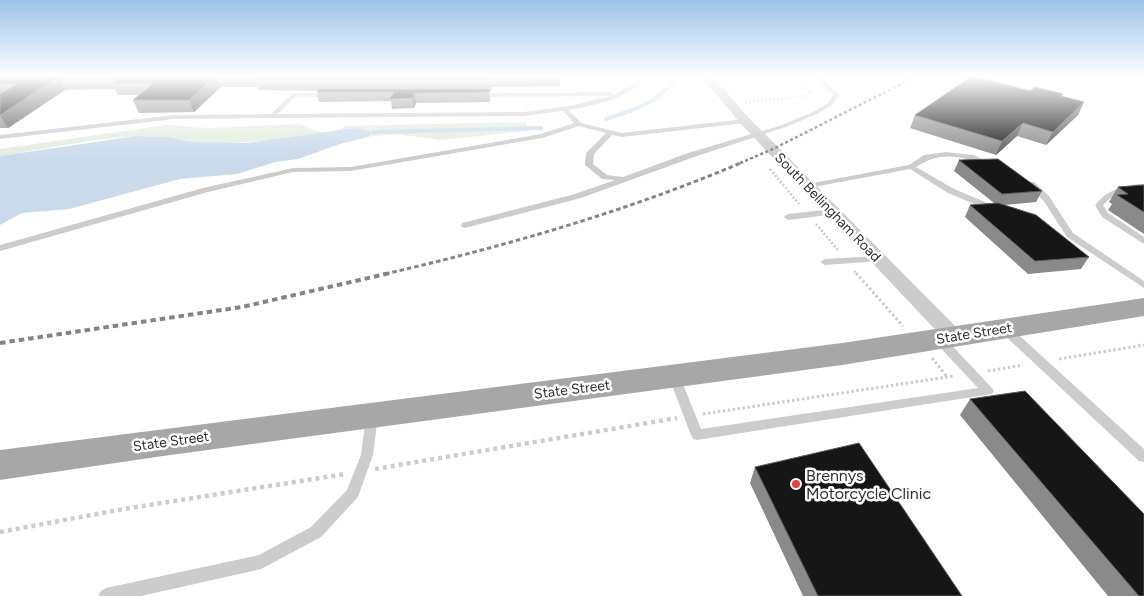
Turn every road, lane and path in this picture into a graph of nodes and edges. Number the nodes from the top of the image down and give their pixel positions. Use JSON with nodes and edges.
{"nodes":[{"id":1,"x":285,"y":104,"type":"edge"},
{"id":2,"x":591,"y":104,"type":"edge"},
{"id":3,"x":731,"y":104,"type":"edge"},
{"id":4,"x":830,"y":104,"type":"edge"},
{"id":5,"x":566,"y":110,"type":"junction"},
{"id":6,"x":274,"y":115,"type":"junction"},
{"id":7,"x":745,"y":121,"type":"junction"},
{"id":8,"x":579,"y":124,"type":"junction"},
{"id":9,"x":610,"y":133,"type":"junction"},
{"id":10,"x":758,"y":134,"type":"junction"},
{"id":11,"x":0,"y":137,"type":"edge"},
{"id":12,"x":769,"y":166,"type":"dead end"},
{"id":13,"x":911,"y":167,"type":"junction"},
{"id":14,"x":1002,"y":168,"type":"edge"},
{"id":15,"x":623,"y":179,"type":"junction"},
{"id":16,"x":1026,"y":181,"type":"edge"},
{"id":17,"x":808,"y":186,"type":"junction"},
{"id":18,"x":1144,"y":186,"type":"edge"},
{"id":19,"x":833,"y":212,"type":"junction"},
{"id":20,"x":808,"y":214,"type":"junction"},
{"id":21,"x":1006,"y":214,"type":"edge"},
{"id":22,"x":788,"y":217,"type":"dead end"},
{"id":23,"x":465,"y":225,"type":"dead end"},
{"id":24,"x":1052,"y":229,"type":"edge"},
{"id":25,"x":1070,"y":235,"type":"junction"},
{"id":26,"x":1144,"y":241,"type":"edge"},
{"id":27,"x":0,"y":248,"type":"edge"},
{"id":28,"x":878,"y":259,"type":"junction"},
{"id":29,"x":847,"y":260,"type":"junction"},
{"id":30,"x":825,"y":262,"type":"dead end"},
{"id":31,"x":1144,"y":285,"type":"edge"},
{"id":32,"x":1144,"y":307,"type":"edge"},
{"id":33,"x":1004,"y":328,"type":"junction"},
{"id":34,"x":937,"y":339,"type":"junction"},
{"id":35,"x":674,"y":375,"type":"junction"},
{"id":36,"x":372,"y":415,"type":"junction"},
{"id":37,"x":689,"y":416,"type":"junction"},
{"id":38,"x":1144,"y":457,"type":"edge"},
{"id":39,"x":0,"y":465,"type":"edge"},
{"id":40,"x":361,"y":471,"type":"junction"},
{"id":41,"x":0,"y":532,"type":"edge"},
{"id":42,"x":106,"y":596,"type":"edge"}],
"edges":[{"from":1,"to":6,"type":"lane"},
{"from":2,"to":5,"type":"lane"},
{"from":3,"to":7,"type":"street","name":"South Bellingham Road"},
{"from":4,"to":10,"type":"lane"},
{"from":5,"to":6,"type":"lane"},
{"from":5,"to":8,"type":"lane"},
{"from":6,"to":11,"type":"lane"},
{"from":7,"to":9,"type":"lane"},
{"from":7,"to":10,"type":"street","name":"South Bellingham Road"},
{"from":8,"to":9,"type":"lane"},
{"from":8,"to":27,"type":"lane"},
{"from":9,"to":15,"type":"lane"},
{"from":10,"to":15,"type":"lane"},
{"from":10,"to":17,"type":"street","name":"South Bellingham Road"},
{"from":12,"to":20,"type":"path"},
{"from":13,"to":14,"type":"lane"},
{"from":13,"to":17,"type":"lane"},
{"from":13,"to":21,"type":"lane"},
{"from":15,"to":23,"type":"lane"},
{"from":16,"to":25,"type":"lane"},
{"from":17,"to":19,"type":"street","name":"South Bellingham Road"},
{"from":18,"to":26,"type":"lane"},
{"from":19,"to":20,"type":"lane"},
{"from":19,"to":28,"type":"street","name":"South Bellingham Road"},
{"from":20,"to":22,"type":"lane"},
{"from":20,"to":29,"type":"path"},
{"from":24,"to":25,"type":"lane"},
{"from":25,"to":31,"type":"lane"},
{"from":28,"to":29,"type":"lane"},
{"from":28,"to":34,"type":"street","name":"South Bellingham Road"},
{"from":29,"to":30,"type":"lane"},
{"from":29,"to":34,"type":"path"},
{"from":32,"to":33,"type":"main road","name":"State Street"},
{"from":33,"to":34,"type":"main road","name":"State Street"},
{"from":33,"to":38,"type":"lane"},
{"from":34,"to":35,"type":"main road","name":"State Street"},
{"from":34,"to":37,"type":"path"},
{"from":34,"to":37,"type":"lane"},
{"from":35,"to":36,"type":"main road","name":"State Street"},
{"from":35,"to":37,"type":"lane"},
{"from":36,"to":39,"type":"main road","name":"State Street"},
{"from":36,"to":40,"type":"lane"},
{"from":37,"to":40,"type":"path"},
{"from":40,"to":41,"type":"path"},
{"from":40,"to":42,"type":"lane"}]}
